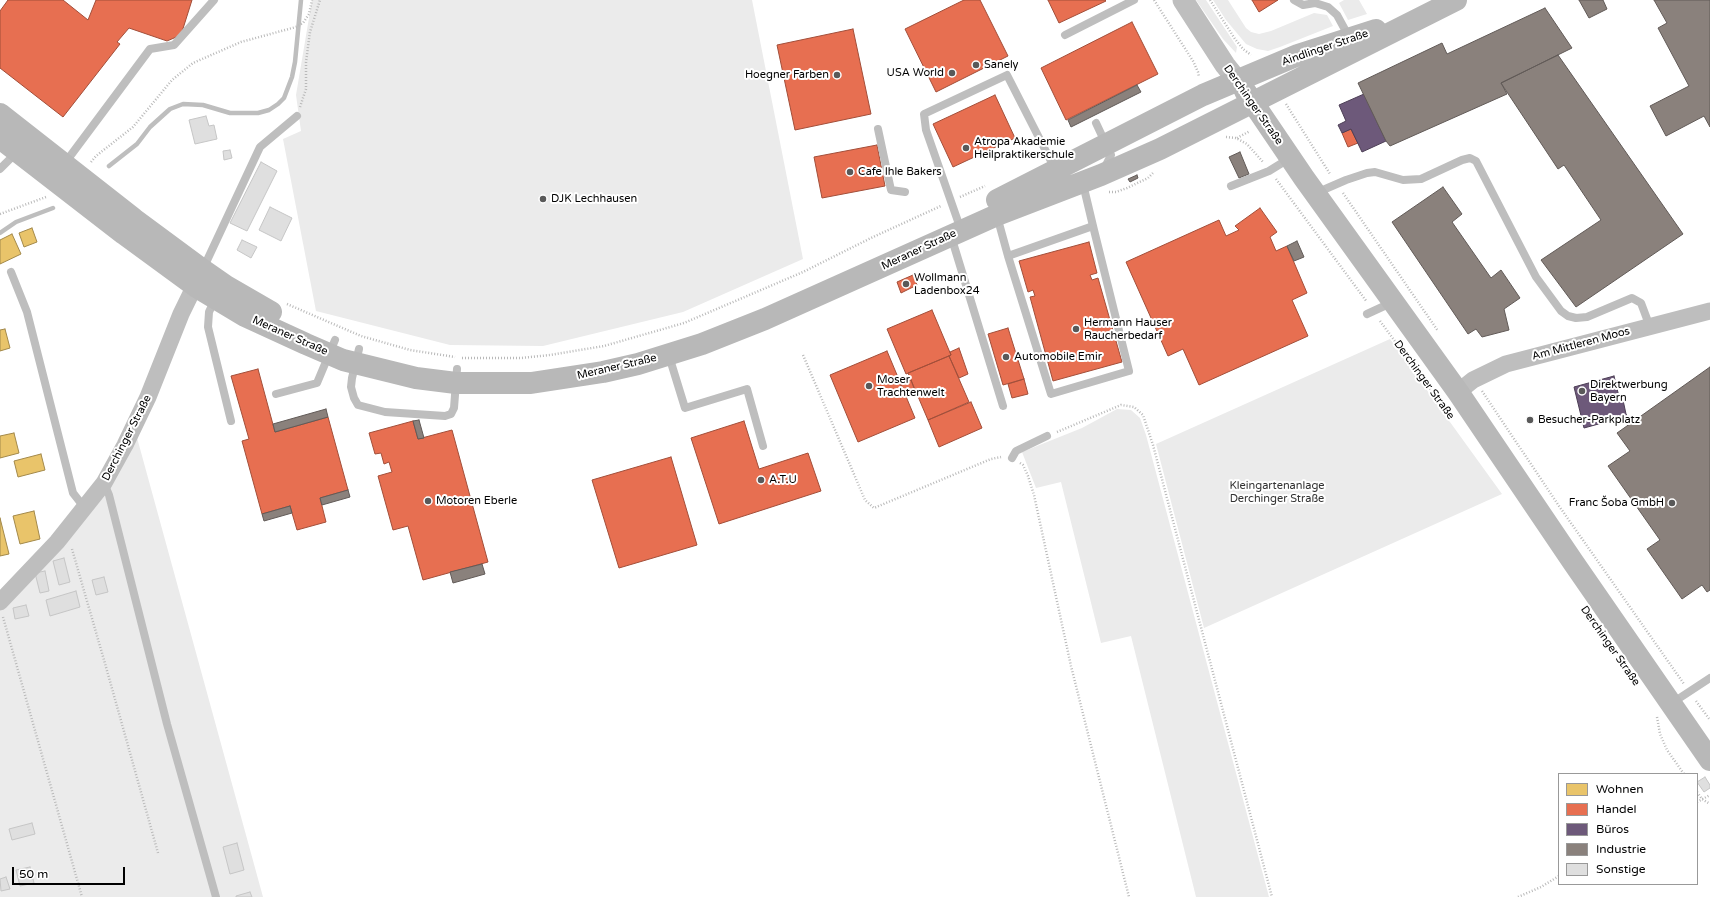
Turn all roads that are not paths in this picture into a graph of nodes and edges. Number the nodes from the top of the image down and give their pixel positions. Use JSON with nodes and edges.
{"nodes":[{"id":1,"x":214,"y":0,"type":"edge"},
{"id":2,"x":1134,"y":0,"type":"edge"},
{"id":3,"x":1182,"y":0,"type":"edge"},
{"id":4,"x":1294,"y":0,"type":"edge"},
{"id":5,"x":1456,"y":0,"type":"edge"},
{"id":6,"x":1414,"y":20,"type":"junction"},
{"id":7,"x":1065,"y":35,"type":"dead end"},
{"id":8,"x":1350,"y":38,"type":"junction"},
{"id":9,"x":1237,"y":80,"type":"junction"},
{"id":10,"x":1252,"y":102,"type":"junction"},
{"id":11,"x":0,"y":114,"type":"edge"},
{"id":12,"x":297,"y":116,"type":"road end"},
{"id":13,"x":1096,"y":124,"type":"dead end"},
{"id":14,"x":878,"y":129,"type":"dead end"},
{"id":15,"x":0,"y":138,"type":"edge"},
{"id":16,"x":1106,"y":145,"type":"junction"},
{"id":17,"x":17,"y":151,"type":"junction"},
{"id":18,"x":69,"y":158,"type":"junction"},
{"id":19,"x":1290,"y":158,"type":"junction"},
{"id":20,"x":0,"y":169,"type":"edge"},
{"id":21,"x":1057,"y":181,"type":"junction"},
{"id":22,"x":1232,"y":186,"type":"dead end"},
{"id":23,"x":1100,"y":187,"type":"junction"},
{"id":24,"x":904,"y":192,"type":"dead end"},
{"id":25,"x":1315,"y":194,"type":"junction"},
{"id":26,"x":993,"y":200,"type":"junction"},
{"id":27,"x":954,"y":222,"type":"junction"},
{"id":28,"x":1093,"y":226,"type":"junction"},
{"id":29,"x":1008,"y":256,"type":"junction"},
{"id":30,"x":11,"y":272,"type":"dead end"},
{"id":31,"x":199,"y":278,"type":"junction"},
{"id":32,"x":220,"y":292,"type":"junction"},
{"id":33,"x":1393,"y":302,"type":"junction"},
{"id":34,"x":1710,"y":311,"type":"edge"},
{"id":35,"x":1370,"y":313,"type":"road end"},
{"id":36,"x":1650,"y":327,"type":"junction"},
{"id":37,"x":333,"y":347,"type":"junction"},
{"id":38,"x":669,"y":355,"type":"junction"},
{"id":39,"x":357,"y":356,"type":"junction"},
{"id":40,"x":457,"y":376,"type":"junction"},
{"id":41,"x":1458,"y":392,"type":"junction"},
{"id":42,"x":276,"y":394,"type":"dead end"},
{"id":43,"x":1003,"y":406,"type":"dead end"},
{"id":44,"x":231,"y":421,"type":"dead end"},
{"id":45,"x":1048,"y":436,"type":"road end"},
{"id":46,"x":764,"y":446,"type":"dead end"},
{"id":47,"x":1012,"y":458,"type":"road end"},
{"id":48,"x":104,"y":484,"type":"junction"},
{"id":49,"x":84,"y":507,"type":"junction"},
{"id":50,"x":1,"y":607,"type":"edge"},
{"id":51,"x":1710,"y":678,"type":"edge"},
{"id":52,"x":1663,"y":709,"type":"junction"},
{"id":53,"x":1710,"y":760,"type":"edge"},
{"id":54,"x":216,"y":897,"type":"edge"}],
"edges":[{"from":1,"to":18,"type":"lane"},
{"from":2,"to":7,"type":"lane"},
{"from":3,"to":9,"type":"street","name":"Derchinger Straße"},
{"from":4,"to":8,"type":"lane"},
{"from":5,"to":6,"type":"main road","name":"Aindlinger Straße"},
{"from":6,"to":8,"type":"main road","name":"Aindlinger Straße"},
{"from":6,"to":10,"type":"main road","name":"Aindlinger Straße"},
{"from":8,"to":9,"type":"main road","name":"Aindlinger Straße"},
{"from":9,"to":10,"type":"main road","name":"Derchinger Straße"},
{"from":9,"to":16,"type":"main road","name":"Meraner Straße"},
{"from":10,"to":19,"type":"main road","name":"Derchinger Straße"},
{"from":10,"to":23,"type":"main road","name":"Meraner Straße"},
{"from":11,"to":18,"type":"main road","name":"Meraner Straße"},
{"from":12,"to":31,"type":"lane"},
{"from":13,"to":16,"type":"lane"},
{"from":14,"to":24,"type":"lane"},
{"from":15,"to":17,"type":"main road","name":"Meraner Straße"},
{"from":16,"to":21,"type":"main road","name":"Meraner Straße"},
{"from":16,"to":23,"type":"lane"},
{"from":17,"to":20,"type":"lane"},
{"from":17,"to":31,"type":"main road","name":"Meraner Straße"},
{"from":18,"to":31,"type":"main road","name":"Meraner Straße"},
{"from":19,"to":22,"type":"lane"},
{"from":19,"to":25,"type":"main road","name":"Derchinger Straße"},
{"from":21,"to":23,"type":"main road","name":"Meraner Straße"},
{"from":21,"to":26,"type":"main road","name":"Meraner Straße"},
{"from":21,"to":27,"type":"lane"},
{"from":23,"to":28,"type":"lane"},
{"from":25,"to":33,"type":"main road","name":"Derchinger Straße"},
{"from":25,"to":36,"type":"lane"},
{"from":26,"to":27,"type":"main road","name":"Meraner Straße"},
{"from":26,"to":29,"type":"lane"},
{"from":27,"to":38,"type":"main road","name":"Meraner Straße"},
{"from":27,"to":40,"type":"main road","name":"Meraner Straße"},
{"from":27,"to":43,"type":"lane"},
{"from":28,"to":29,"type":"lane"},
{"from":28,"to":29,"type":"lane"},
{"from":30,"to":49,"type":"lane"},
{"from":31,"to":32,"type":"main road","name":"Meraner Straße"},
{"from":31,"to":48,"type":"street","name":"Derchinger Straße"},
{"from":32,"to":37,"type":"main road","name":"Meraner Straße"},
{"from":32,"to":44,"type":"lane"},
{"from":33,"to":35,"type":"lane"},
{"from":33,"to":41,"type":"main road","name":"Derchinger Straße"},
{"from":34,"to":36,"type":"street","name":"Am Mittleren Moos"},
{"from":36,"to":41,"type":"street","name":"Am Mittleren Moos"},
{"from":37,"to":39,"type":"main road","name":"Meraner Straße"},
{"from":37,"to":42,"type":"lane"},
{"from":38,"to":40,"type":"main road","name":"Meraner Straße"},
{"from":38,"to":46,"type":"lane"},
{"from":39,"to":40,"type":"main road","name":"Meraner Straße"},
{"from":39,"to":40,"type":"lane"},
{"from":41,"to":52,"type":"main road","name":"Derchinger Straße"},
{"from":45,"to":47,"type":"lane"},
{"from":48,"to":49,"type":"street","name":"Derchinger Straße"},
{"from":48,"to":54,"type":"lane"},
{"from":49,"to":50,"type":"street","name":"Derchinger Straße"},
{"from":51,"to":52,"type":"lane"},
{"from":52,"to":53,"type":"main road","name":"Derchinger Straße"}]}
